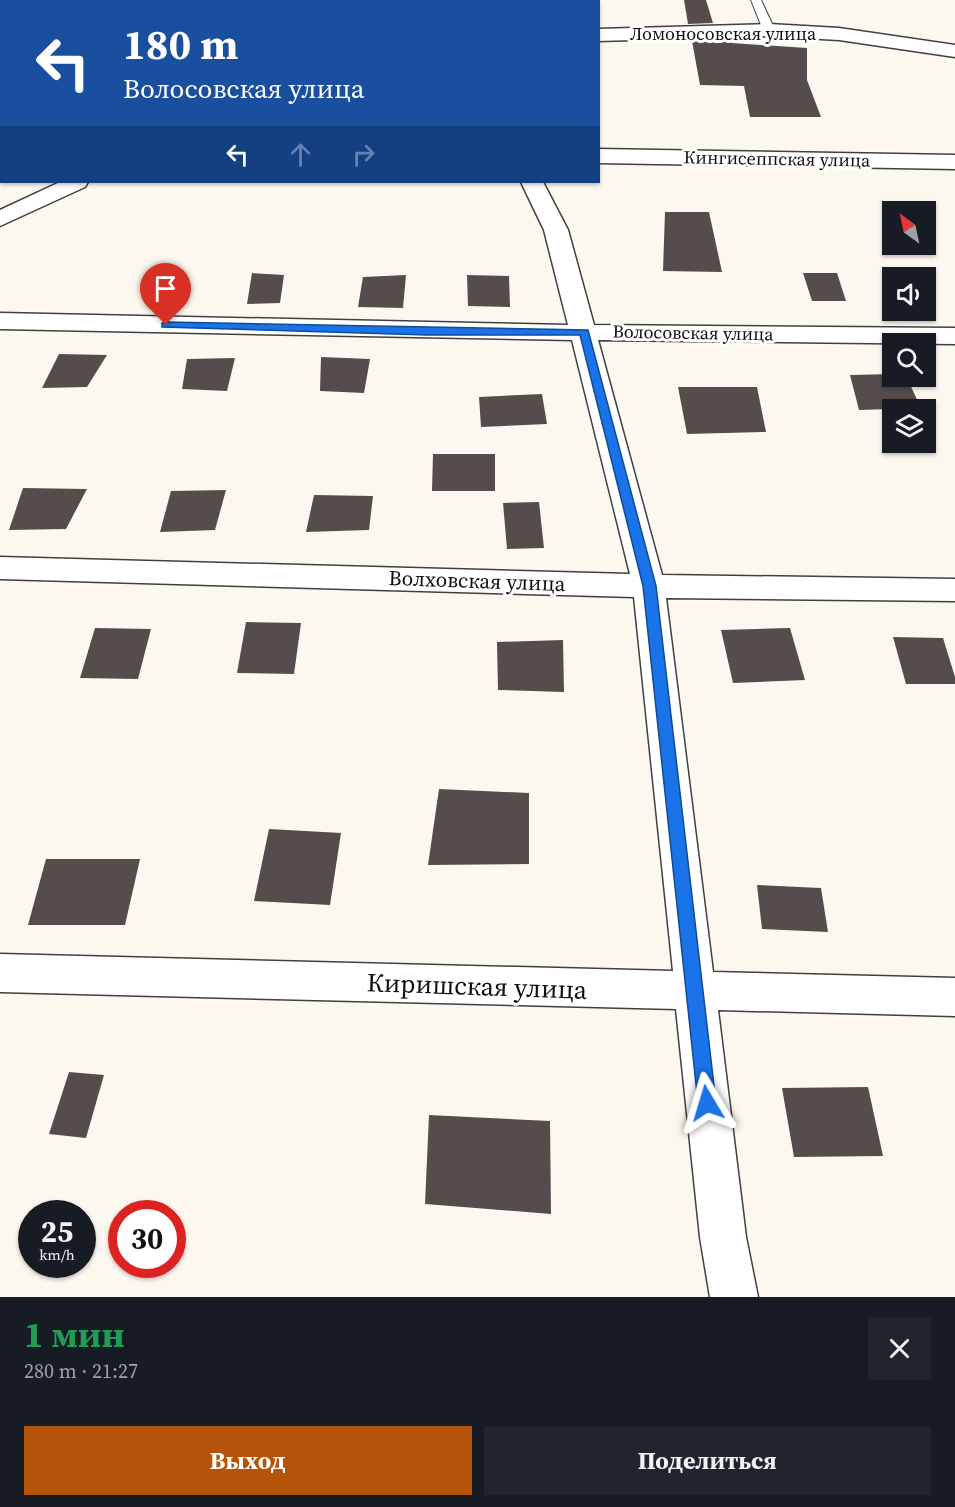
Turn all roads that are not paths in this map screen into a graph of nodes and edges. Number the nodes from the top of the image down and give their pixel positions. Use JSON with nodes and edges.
{"nodes":[{"id":1,"x":756,"y":0,"type":"edge"},
{"id":2,"x":769,"y":30,"type":"junction"},
{"id":3,"x":600,"y":35,"type":"edge"},
{"id":4,"x":955,"y":51,"type":"edge"},
{"id":5,"x":600,"y":156,"type":"edge"},
{"id":6,"x":955,"y":162,"type":"edge"},
{"id":7,"x":75,"y":183,"type":"edge"},
{"id":8,"x":532,"y":183,"type":"edge"},
{"id":9,"x":0,"y":219,"type":"edge"},
{"id":10,"x":0,"y":321,"type":"edge"},
{"id":11,"x":584,"y":332,"type":"junction"},
{"id":12,"x":955,"y":336,"type":"edge"},
{"id":13,"x":0,"y":568,"type":"edge"},
{"id":14,"x":649,"y":586,"type":"junction"},
{"id":15,"x":955,"y":590,"type":"edge"},
{"id":16,"x":0,"y":973,"type":"edge"},
{"id":17,"x":694,"y":992,"type":"junction"},
{"id":18,"x":955,"y":997,"type":"edge"},
{"id":19,"x":734,"y":1297,"type":"edge"}],
"edges":[{"from":1,"to":2,"type":"lane"},
{"from":2,"to":3,"type":"street","name":"Ломоносовская улица"},
{"from":2,"to":4,"type":"street","name":"Ломоносовская улица"},
{"from":5,"to":6,"type":"street","name":"Кингисеппская улица"},
{"from":7,"to":9,"type":"street"},
{"from":8,"to":11,"type":"street"},
{"from":10,"to":11,"type":"street","name":"Волосовская улица"},
{"from":11,"to":12,"type":"street","name":"Волосовская улица"},
{"from":11,"to":14,"type":"street"},
{"from":13,"to":14,"type":"street","name":"Волховская улица"},
{"from":14,"to":15,"type":"street","name":"Волховская улица"},
{"from":14,"to":17,"type":"street"},
{"from":16,"to":17,"type":"street","name":"Киришская улица"},
{"from":17,"to":18,"type":"street","name":"Киришская улица"},
{"from":17,"to":19,"type":"street"}]}
